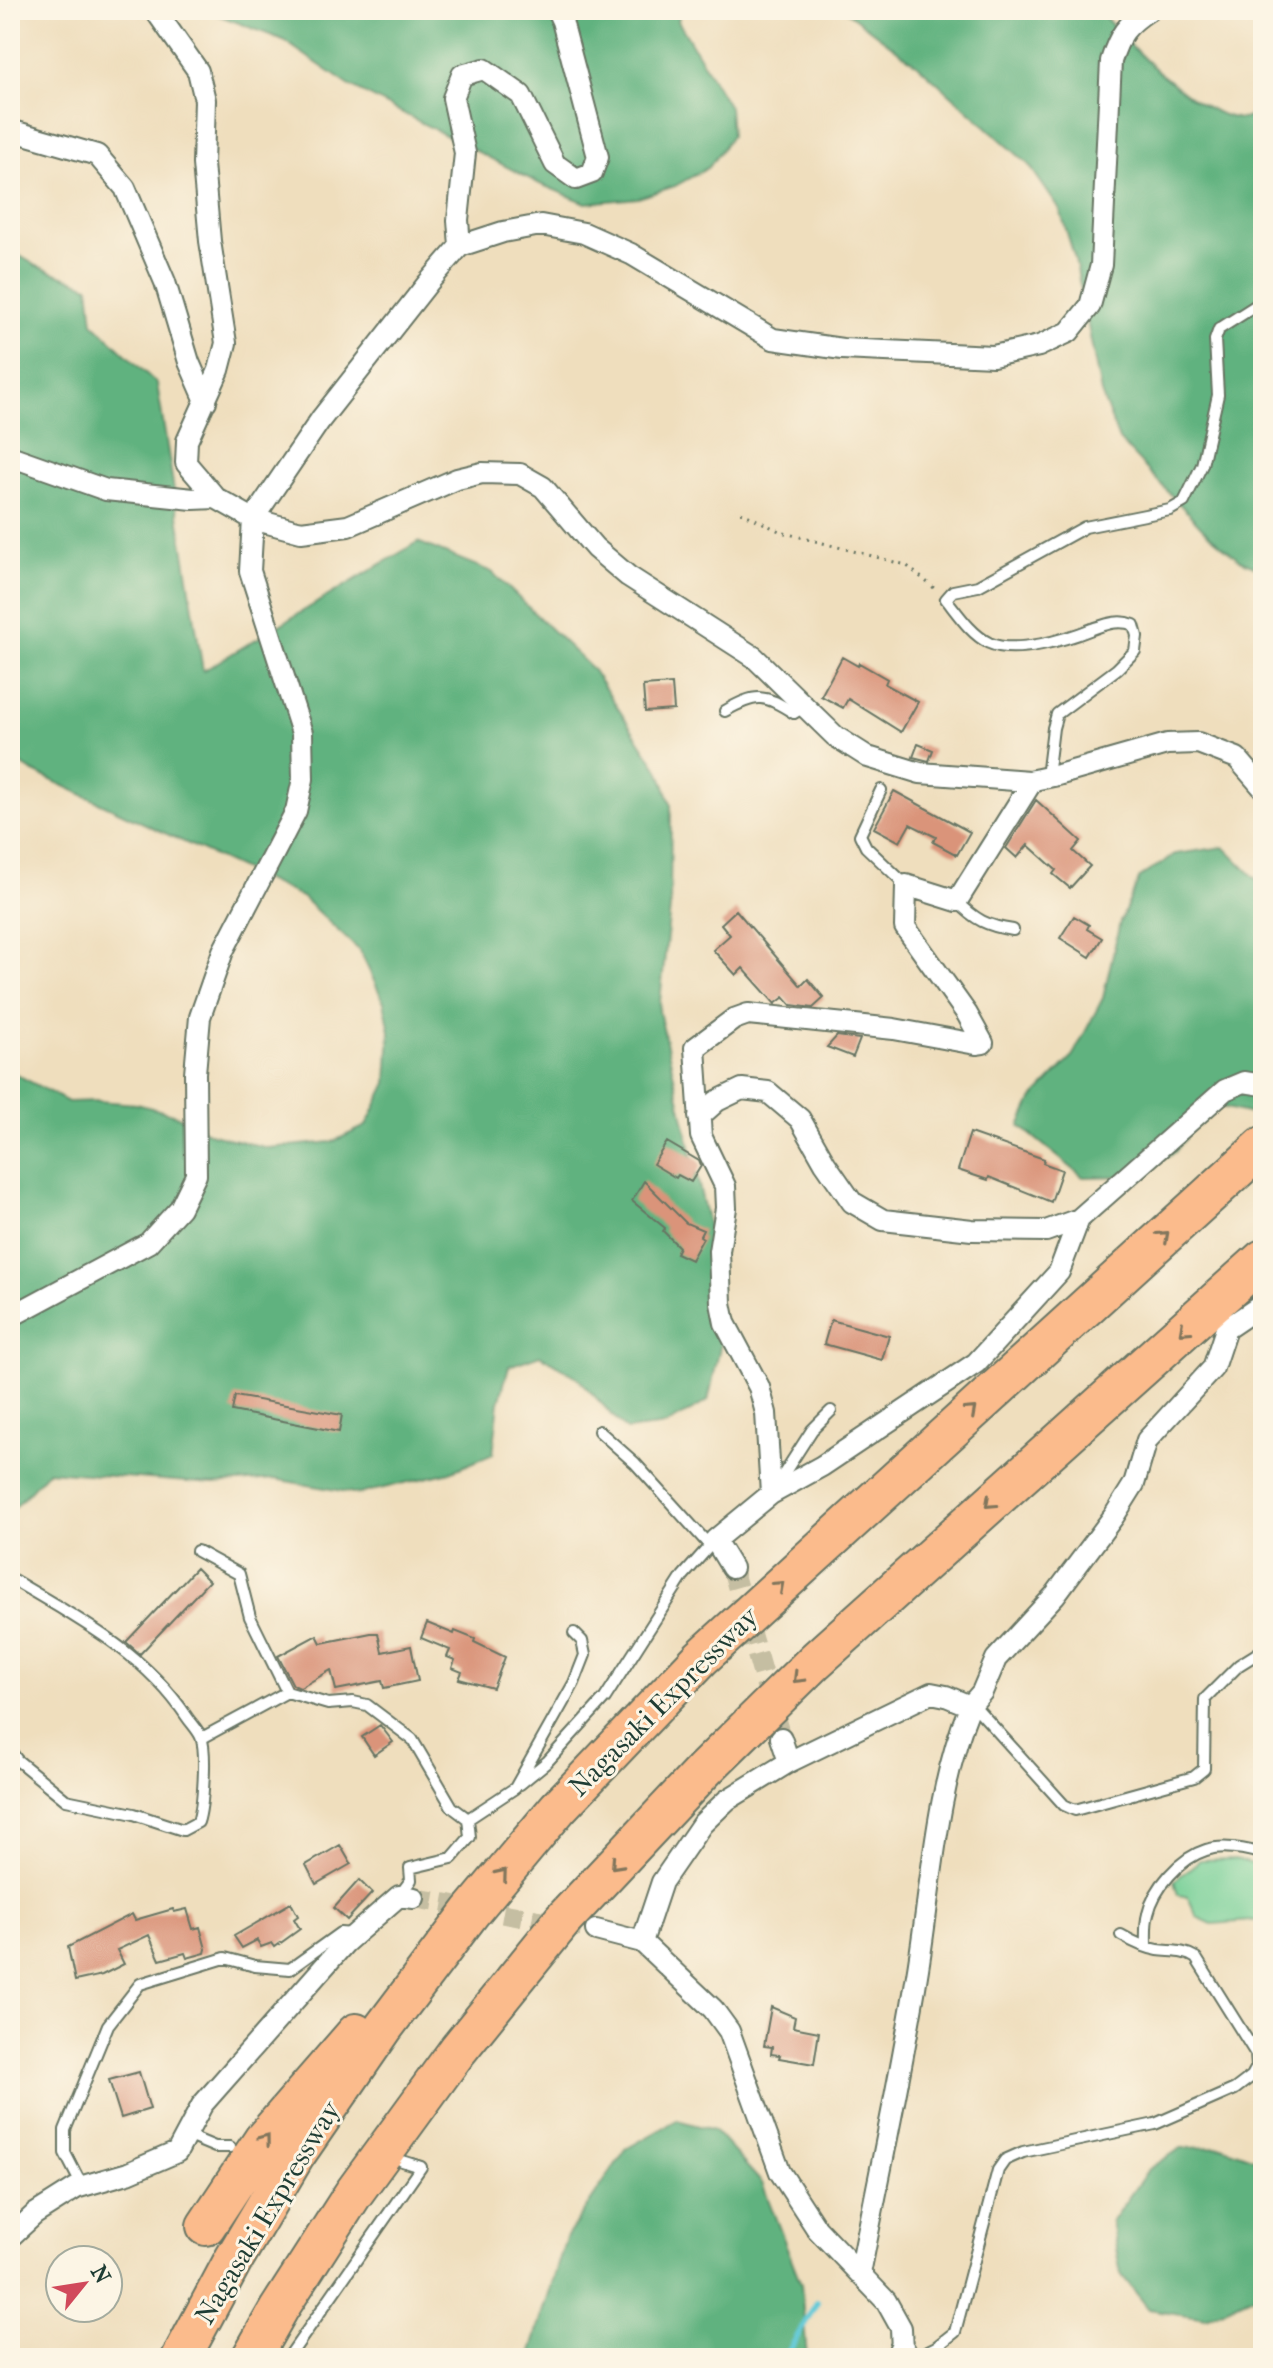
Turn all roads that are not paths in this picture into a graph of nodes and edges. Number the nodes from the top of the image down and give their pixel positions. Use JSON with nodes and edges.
{"nodes":[{"id":1,"x":155,"y":10,"type":"edge"},
{"id":2,"x":557,"y":10,"type":"edge"},
{"id":3,"x":1149,"y":10,"type":"edge"},
{"id":4,"x":10,"y":130,"type":"edge"},
{"id":5,"x":460,"y":246,"type":"junction"},
{"id":6,"x":1263,"y":301,"type":"edge"},
{"id":7,"x":206,"y":401,"type":"junction"},
{"id":8,"x":10,"y":456,"type":"edge"},
{"id":9,"x":216,"y":498,"type":"junction"},
{"id":10,"x":253,"y":519,"type":"junction"},
{"id":11,"x":805,"y":706,"type":"junction"},
{"id":12,"x":725,"y":711,"type":"dead end"},
{"id":13,"x":1040,"y":778,"type":"junction"},
{"id":14,"x":1263,"y":788,"type":"edge"},
{"id":15,"x":881,"y":790,"type":"dead end"},
{"id":16,"x":906,"y":885,"type":"junction"},
{"id":17,"x":957,"y":901,"type":"junction"},
{"id":18,"x":1013,"y":930,"type":"dead end"},
{"id":19,"x":1263,"y":1085,"type":"edge"},
{"id":20,"x":699,"y":1117,"type":"junction"},
{"id":21,"x":1263,"y":1146,"type":"edge"},
{"id":22,"x":1079,"y":1219,"type":"junction"},
{"id":23,"x":1263,"y":1259,"type":"edge"},
{"id":24,"x":1263,"y":1304,"type":"edge"},
{"id":25,"x":10,"y":1317,"type":"edge"},
{"id":26,"x":831,"y":1411,"type":"dead end"},
{"id":27,"x":599,"y":1431,"type":"dead end"},
{"id":28,"x":771,"y":1494,"type":"junction"},
{"id":29,"x":712,"y":1543,"type":"junction"},
{"id":30,"x":197,"y":1551,"type":"dead end"},
{"id":31,"x":732,"y":1568,"type":"tunnel mouth"},
{"id":32,"x":10,"y":1578,"type":"edge"},
{"id":33,"x":574,"y":1633,"type":"dead end"},
{"id":34,"x":1263,"y":1650,"type":"edge"},
{"id":35,"x":287,"y":1692,"type":"junction"},
{"id":36,"x":971,"y":1705,"type":"junction"},
{"id":37,"x":202,"y":1738,"type":"junction"},
{"id":38,"x":781,"y":1738,"type":"tunnel mouth"},
{"id":39,"x":10,"y":1750,"type":"edge"},
{"id":40,"x":789,"y":1762,"type":"junction"},
{"id":41,"x":515,"y":1788,"type":"junction"},
{"id":42,"x":468,"y":1819,"type":"junction"},
{"id":43,"x":1263,"y":1854,"type":"edge"},
{"id":44,"x":406,"y":1897,"type":"joint"},
{"id":45,"x":471,"y":1912,"type":"junction"},
{"id":46,"x":596,"y":1930,"type":"tunnel mouth"},
{"id":47,"x":355,"y":1934,"type":"junction"},
{"id":48,"x":1121,"y":1935,"type":"dead end"},
{"id":49,"x":642,"y":1942,"type":"junction"},
{"id":50,"x":1146,"y":1946,"type":"junction"},
{"id":51,"x":186,"y":2135,"type":"junction"},
{"id":52,"x":230,"y":2147,"type":"dead end"},
{"id":53,"x":402,"y":2161,"type":"dead end"},
{"id":54,"x":82,"y":2186,"type":"junction"},
{"id":55,"x":206,"y":2226,"type":"dead end"},
{"id":56,"x":10,"y":2237,"type":"edge"},
{"id":57,"x":860,"y":2274,"type":"junction"},
{"id":58,"x":906,"y":2356,"type":"edge"},
{"id":59,"x":181,"y":2358,"type":"edge"},
{"id":60,"x":251,"y":2358,"type":"edge"},
{"id":61,"x":288,"y":2358,"type":"edge"}],
"edges":[{"from":1,"to":7,"type":"street"},
{"from":2,"to":5,"type":"street"},
{"from":3,"to":5,"type":"street"},
{"from":4,"to":7,"type":"street"},
{"from":5,"to":10,"type":"street"},
{"from":6,"to":13,"type":"lane"},
{"from":7,"to":9,"type":"street"},
{"from":8,"to":9,"type":"street"},
{"from":9,"to":10,"type":"street"},
{"from":10,"to":11,"type":"street"},
{"from":10,"to":25,"type":"street"},
{"from":11,"to":12,"type":"lane"},
{"from":11,"to":13,"type":"street"},
{"from":13,"to":14,"type":"street"},
{"from":13,"to":17,"type":"street"},
{"from":15,"to":16,"type":"lane"},
{"from":16,"to":17,"type":"street"},
{"from":16,"to":20,"type":"street"},
{"from":17,"to":18,"type":"lane"},
{"from":19,"to":22,"type":"street"},
{"from":20,"to":22,"type":"street"},
{"from":20,"to":28,"type":"street"},
{"from":45,"to":21,"type":"highway","name":"Nagasaki Expressway","one_way":true},
{"from":22,"to":28,"type":"street"},
{"from":23,"to":60,"type":"highway","one_way":true},
{"from":24,"to":36,"type":"street"},
{"from":26,"to":28,"type":"lane"},
{"from":27,"to":29,"type":"lane"},
{"from":28,"to":29,"type":"street"},
{"from":29,"to":31,"type":"street"},
{"from":29,"to":41,"type":"lane"},
{"from":30,"to":35,"type":"lane"},
{"from":32,"to":37,"type":"lane"},
{"from":33,"to":41,"type":"lane"},
{"from":34,"to":36,"type":"lane"},
{"from":35,"to":37,"type":"lane"},
{"from":35,"to":42,"type":"lane"},
{"from":36,"to":40,"type":"street"},
{"from":36,"to":57,"type":"street"},
{"from":37,"to":39,"type":"lane"},
{"from":38,"to":40,"type":"street"},
{"from":40,"to":49,"type":"street"},
{"from":41,"to":42,"type":"lane"},
{"from":42,"to":44,"type":"lane"},
{"from":43,"to":50,"type":"lane"},
{"from":44,"to":47,"type":"street"},
{"from":55,"to":45,"type":"highway","one_way":true},
{"from":45,"to":59,"type":"highway","name":"Nagasaki Expressway"},
{"from":46,"to":49,"type":"street"},
{"from":47,"to":51,"type":"street"},
{"from":47,"to":54,"type":"lane"},
{"from":48,"to":50,"type":"lane"},
{"from":49,"to":57,"type":"street"},
{"from":50,"to":58,"type":"lane"},
{"from":51,"to":52,"type":"lane"},
{"from":51,"to":54,"type":"street"},
{"from":53,"to":61,"type":"lane"},
{"from":54,"to":56,"type":"street"},
{"from":57,"to":58,"type":"street"}]}
